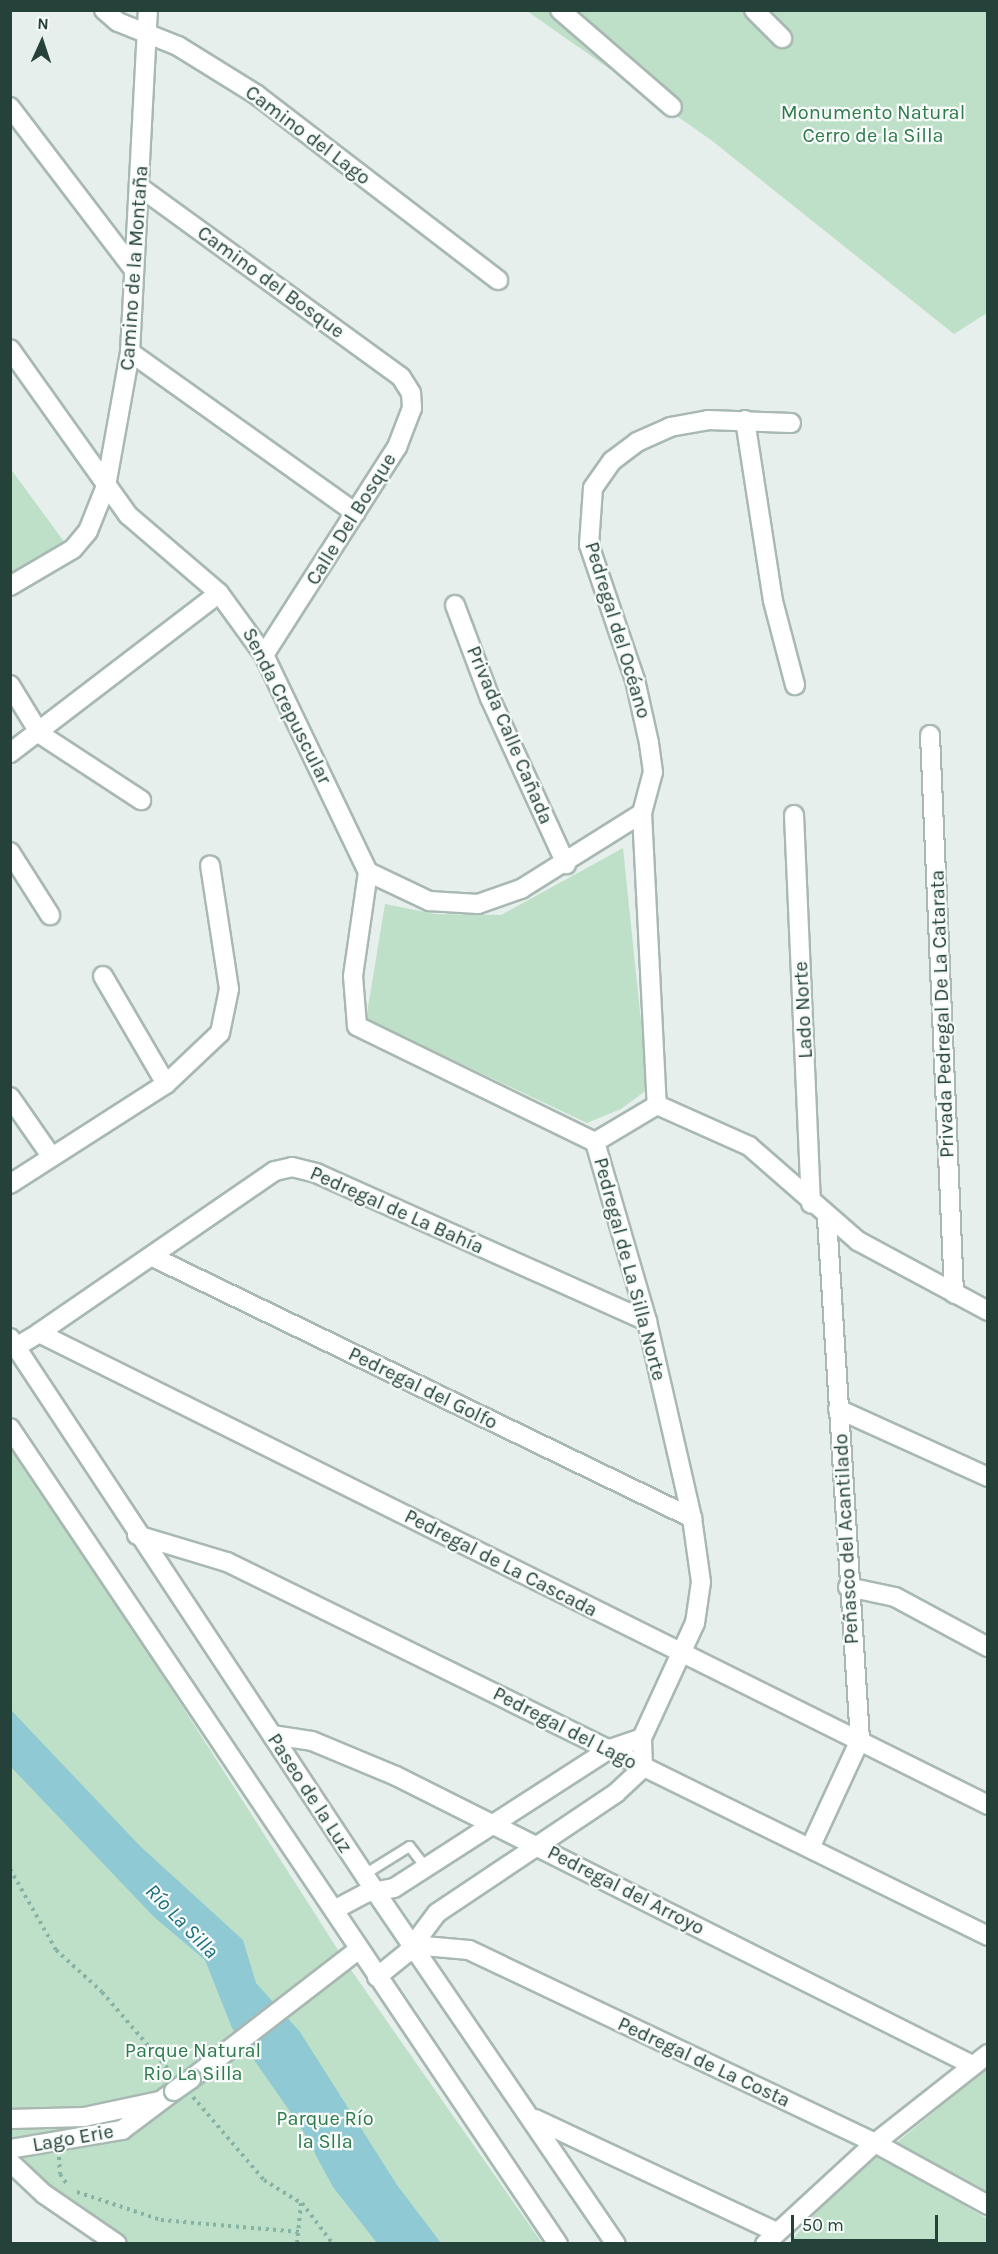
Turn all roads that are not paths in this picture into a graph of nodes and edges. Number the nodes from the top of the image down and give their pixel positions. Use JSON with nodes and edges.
{"nodes":[{"id":1,"x":104,"y":10,"type":"edge"},
{"id":2,"x":148,"y":10,"type":"edge"},
{"id":3,"x":560,"y":10,"type":"edge"},
{"id":4,"x":754,"y":10,"type":"edge"},
{"id":5,"x":146,"y":33,"type":"junction"},
{"id":6,"x":782,"y":38,"type":"dead end"},
{"id":7,"x":10,"y":107,"type":"edge"},
{"id":8,"x":672,"y":107,"type":"dead end"},
{"id":9,"x":141,"y":188,"type":"junction"},
{"id":10,"x":132,"y":267,"type":"junction"},
{"id":11,"x":498,"y":280,"type":"dead end"},
{"id":12,"x":10,"y":349,"type":"edge"},
{"id":13,"x":130,"y":352,"type":"junction"},
{"id":14,"x":401,"y":377,"type":"joint"},
{"id":15,"x":745,"y":420,"type":"junction"},
{"id":16,"x":791,"y":423,"type":"dead end"},
{"id":17,"x":106,"y":486,"type":"junction"},
{"id":18,"x":356,"y":513,"type":"junction"},
{"id":19,"x":10,"y":586,"type":"edge"},
{"id":20,"x":219,"y":593,"type":"junction"},
{"id":21,"x":455,"y":605,"type":"dead end"},
{"id":22,"x":264,"y":655,"type":"junction"},
{"id":23,"x":10,"y":685,"type":"edge"},
{"id":24,"x":795,"y":685,"type":"dead end"},
{"id":25,"x":40,"y":734,"type":"junction"},
{"id":26,"x":930,"y":735,"type":"dead end"},
{"id":27,"x":10,"y":753,"type":"edge"},
{"id":28,"x":141,"y":800,"type":"dead end"},
{"id":29,"x":642,"y":813,"type":"junction"},
{"id":30,"x":794,"y":815,"type":"dead end"},
{"id":31,"x":10,"y":852,"type":"edge"},
{"id":32,"x":566,"y":864,"type":"junction"},
{"id":33,"x":210,"y":865,"type":"dead end"},
{"id":34,"x":368,"y":872,"type":"junction"},
{"id":35,"x":50,"y":915,"type":"dead end"},
{"id":36,"x":103,"y":976,"type":"dead end"},
{"id":37,"x":166,"y":1084,"type":"junction"},
{"id":38,"x":10,"y":1097,"type":"edge"},
{"id":39,"x":657,"y":1105,"type":"junction"},
{"id":40,"x":595,"y":1142,"type":"junction"},
{"id":41,"x":51,"y":1156,"type":"junction"},
{"id":42,"x":10,"y":1184,"type":"edge"},
{"id":43,"x":812,"y":1204,"type":"junction"},
{"id":44,"x":827,"y":1219,"type":"junction"},
{"id":45,"x":155,"y":1258,"type":"junction"},
{"id":46,"x":954,"y":1293,"type":"junction"},
{"id":47,"x":987,"y":1311,"type":"edge"},
{"id":48,"x":647,"y":1321,"type":"junction"},
{"id":49,"x":39,"y":1333,"type":"junction"},
{"id":50,"x":13,"y":1342,"type":"edge"},
{"id":51,"x":838,"y":1409,"type":"junction"},
{"id":52,"x":10,"y":1428,"type":"edge"},
{"id":53,"x":987,"y":1477,"type":"edge"},
{"id":54,"x":692,"y":1518,"type":"junction"},
{"id":55,"x":137,"y":1535,"type":"junction"},
{"id":56,"x":848,"y":1587,"type":"junction"},
{"id":57,"x":987,"y":1647,"type":"edge"},
{"id":58,"x":682,"y":1654,"type":"junction"},
{"id":59,"x":272,"y":1735,"type":"junction"},
{"id":60,"x":642,"y":1738,"type":"junction"},
{"id":61,"x":860,"y":1740,"type":"junction"},
{"id":62,"x":610,"y":1749,"type":"junction"},
{"id":63,"x":643,"y":1768,"type":"junction"},
{"id":64,"x":987,"y":1805,"type":"edge"},
{"id":65,"x":496,"y":1826,"type":"junction"},
{"id":66,"x":538,"y":1846,"type":"junction"},
{"id":67,"x":810,"y":1848,"type":"junction"},
{"id":68,"x":428,"y":1869,"type":"junction"},
{"id":69,"x":364,"y":1874,"type":"junction"},
{"id":70,"x":375,"y":1891,"type":"junction"},
{"id":71,"x":334,"y":1910,"type":"junction"},
{"id":72,"x":987,"y":1936,"type":"edge"},
{"id":73,"x":413,"y":1945,"type":"junction"},
{"id":74,"x":352,"y":1955,"type":"junction"},
{"id":75,"x":377,"y":1977,"type":"junction"},
{"id":76,"x":987,"y":2054,"type":"edge"},
{"id":77,"x":972,"y":2065,"type":"junction"},
{"id":78,"x":182,"y":2085,"type":"junction"},
{"id":79,"x":10,"y":2119,"type":"edge"},
{"id":80,"x":535,"y":2119,"type":"junction"},
{"id":81,"x":875,"y":2143,"type":"junction"},
{"id":82,"x":10,"y":2149,"type":"edge"},
{"id":83,"x":10,"y":2162,"type":"edge"},
{"id":84,"x":987,"y":2205,"type":"edge"},
{"id":85,"x":769,"y":2237,"type":"edge"},
{"id":86,"x":117,"y":2244,"type":"edge"},
{"id":87,"x":558,"y":2244,"type":"edge"},
{"id":88,"x":616,"y":2244,"type":"edge"}],
"edges":[{"from":1,"to":5,"type":"street","name":"Camino del Lago"},
{"from":2,"to":5,"type":"street","name":"Camino de la Montaña"},
{"from":3,"to":8,"type":"street"},
{"from":4,"to":6,"type":"street"},
{"from":5,"to":9,"type":"street","name":"Camino de la Montaña"},
{"from":5,"to":11,"type":"street","name":"Camino del Lago"},
{"from":7,"to":10,"type":"street"},
{"from":9,"to":10,"type":"street","name":"Camino de la Montaña"},
{"from":9,"to":14,"type":"street","name":"Camino del Bosque"},
{"from":10,"to":13,"type":"street","name":"Camino de la Montaña"},
{"from":12,"to":17,"type":"street","name":"Senda Crepuscular"},
{"from":13,"to":17,"type":"street","name":"Camino de la Montaña"},
{"from":13,"to":18,"type":"street"},
{"from":14,"to":18,"type":"street","name":"Calle Del Bosque"},
{"from":15,"to":16,"type":"street","name":"Pedregal del Océano"},
{"from":15,"to":24,"type":"street"},
{"from":15,"to":29,"type":"street","name":"Pedregal del Océano"},
{"from":17,"to":19,"type":"street","name":"Camino de la Montaña"},
{"from":17,"to":20,"type":"street","name":"Senda Crepuscular"},
{"from":18,"to":22,"type":"street","name":"Calle Del Bosque"},
{"from":20,"to":22,"type":"street","name":"Senda Crepuscular"},
{"from":20,"to":25,"type":"street"},
{"from":21,"to":32,"type":"street","name":"Privada Calle Cañada"},
{"from":22,"to":34,"type":"street","name":"Senda Crepuscular"},
{"from":23,"to":25,"type":"street"},
{"from":25,"to":27,"type":"street"},
{"from":25,"to":28,"type":"street"},
{"from":26,"to":46,"type":"street","name":"Privada Pedregal De La Catarata"},
{"from":29,"to":32,"type":"street"},
{"from":29,"to":39,"type":"street","name":"Pedregal del Océano"},
{"from":30,"to":43,"type":"street","name":"Lado Norte"},
{"from":31,"to":35,"type":"street"},
{"from":32,"to":34,"type":"street"},
{"from":33,"to":37,"type":"street"},
{"from":34,"to":40,"type":"street"},
{"from":36,"to":37,"type":"street"},
{"from":37,"to":41,"type":"street"},
{"from":38,"to":41,"type":"street"},
{"from":39,"to":40,"type":"street","name":"Pedregal de La Silla Norte"},
{"from":39,"to":43,"type":"street"},
{"from":40,"to":48,"type":"street","name":"Pedregal de La Silla Norte"},
{"from":41,"to":42,"type":"street"},
{"from":43,"to":44,"type":"street"},
{"from":44,"to":46,"type":"street"},
{"from":44,"to":51,"type":"street","name":"Peñasco del Acantilado"},
{"from":45,"to":48,"type":"street","name":"Pedregal de La Bahía"},
{"from":45,"to":49,"type":"street","name":"Pedregal de La Bahía"},
{"from":45,"to":54,"type":"street","name":"Pedregal del Golfo"},
{"from":46,"to":47,"type":"street"},
{"from":48,"to":54,"type":"street","name":"Pedregal de La Silla Norte"},
{"from":49,"to":50,"type":"street"},
{"from":49,"to":58,"type":"street","name":"Pedregal de La Cascada"},
{"from":50,"to":55,"type":"street","name":"Paseo de la Luz"},
{"from":51,"to":53,"type":"street"},
{"from":51,"to":56,"type":"street","name":"Peñasco del Acantilado"},
{"from":52,"to":71,"type":"street"},
{"from":54,"to":58,"type":"street","name":"Pedregal de La Silla Norte"},
{"from":55,"to":59,"type":"street","name":"Paseo de la Luz"},
{"from":55,"to":62,"type":"street","name":"Pedregal del Lago"},
{"from":56,"to":57,"type":"street"},
{"from":56,"to":61,"type":"street","name":"Peñasco del Acantilado"},
{"from":58,"to":60,"type":"street","name":"Pedregal de La Silla Norte"},
{"from":58,"to":61,"type":"street","name":"Pedregal de La Cascada"},
{"from":59,"to":65,"type":"street","name":"Pedregal del Arroyo"},
{"from":59,"to":69,"type":"street","name":"Paseo de la Luz"},
{"from":60,"to":62,"type":"street"},
{"from":60,"to":63,"type":"street","name":"Pedregal de La Silla Norte"},
{"from":61,"to":64,"type":"street","name":"Pedregal de La Cascada"},
{"from":61,"to":67,"type":"street","name":"Peñasco del Acantilado"},
{"from":62,"to":63,"type":"street","name":"Pedregal del Lago"},
{"from":62,"to":65,"type":"street"},
{"from":63,"to":66,"type":"street"},
{"from":63,"to":67,"type":"street","name":"Pedregal del Lago"},
{"from":65,"to":66,"type":"street","name":"Pedregal del Arroyo"},
{"from":65,"to":68,"type":"street"},
{"from":66,"to":73,"type":"street"},
{"from":66,"to":77,"type":"street","name":"Pedregal del Arroyo"},
{"from":67,"to":72,"type":"street","name":"Pedregal del Lago"},
{"from":68,"to":69,"type":"lane"},
{"from":68,"to":70,"type":"street"},
{"from":69,"to":70,"type":"street","name":"Paseo de la Luz"},
{"from":70,"to":71,"type":"street"},
{"from":70,"to":73,"type":"street","name":"Paseo de la Luz"},
{"from":71,"to":74,"type":"street"},
{"from":73,"to":75,"type":"street"},
{"from":73,"to":80,"type":"street","name":"Paseo de la Luz"},
{"from":73,"to":81,"type":"street","name":"Pedregal de La Costa"},
{"from":74,"to":75,"type":"street"},
{"from":74,"to":78,"type":"street"},
{"from":75,"to":87,"type":"street"},
{"from":76,"to":77,"type":"street"},
{"from":77,"to":81,"type":"street"},
{"from":78,"to":79,"type":"street","name":"Lago Erie"},
{"from":78,"to":82,"type":"street","name":"Lago Erie"},
{"from":80,"to":85,"type":"street"},
{"from":80,"to":88,"type":"street","name":"Paseo de la Luz"},
{"from":81,"to":84,"type":"street","name":"Pedregal de La Costa"},
{"from":81,"to":85,"type":"street"},
{"from":83,"to":86,"type":"street"}]}
